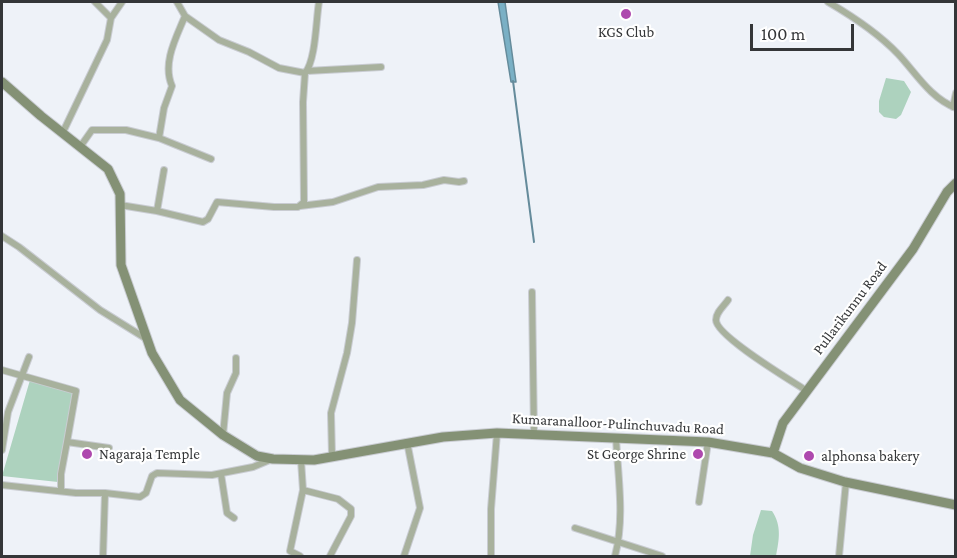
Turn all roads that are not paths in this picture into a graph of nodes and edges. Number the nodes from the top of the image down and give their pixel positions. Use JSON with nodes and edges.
{"nodes":[{"id":1,"x":95,"y":2,"type":"edge"},
{"id":2,"x":122,"y":2,"type":"edge"},
{"id":3,"x":177,"y":2,"type":"edge"},
{"id":4,"x":319,"y":2,"type":"edge"},
{"id":5,"x":828,"y":2,"type":"edge"},
{"id":6,"x":185,"y":16,"type":"junction"},
{"id":7,"x":111,"y":18,"type":"junction"},
{"id":8,"x":381,"y":67,"type":"dead end"},
{"id":9,"x":306,"y":72,"type":"junction"},
{"id":10,"x":2,"y":82,"type":"edge"},
{"id":11,"x":956,"y":93,"type":"edge"},
{"id":12,"x":954,"y":107,"type":"edge"},
{"id":13,"x":63,"y":132,"type":"junction"},
{"id":14,"x":159,"y":138,"type":"junction"},
{"id":15,"x":80,"y":147,"type":"junction"},
{"id":16,"x":211,"y":159,"type":"dead end"},
{"id":17,"x":164,"y":170,"type":"dead end"},
{"id":18,"x":464,"y":180,"type":"dead end"},
{"id":19,"x":956,"y":183,"type":"edge"},
{"id":20,"x":120,"y":205,"type":"junction"},
{"id":21,"x":300,"y":206,"type":"junction"},
{"id":22,"x":158,"y":211,"type":"junction"},
{"id":23,"x":2,"y":236,"type":"edge"},
{"id":24,"x":357,"y":260,"type":"dead end"},
{"id":25,"x":532,"y":292,"type":"dead end"},
{"id":26,"x":728,"y":300,"type":"dead end"},
{"id":27,"x":145,"y":338,"type":"junction"},
{"id":28,"x":29,"y":357,"type":"dead end"},
{"id":29,"x":236,"y":358,"type":"dead end"},
{"id":30,"x":2,"y":370,"type":"edge"},
{"id":31,"x":22,"y":376,"type":"junction"},
{"id":32,"x":807,"y":391,"type":"junction"},
{"id":33,"x":3,"y":431,"type":"edge"},
{"id":34,"x":497,"y":433,"type":"junction"},
{"id":35,"x":223,"y":435,"type":"junction"},
{"id":36,"x":534,"y":435,"type":"junction"},
{"id":37,"x":616,"y":438,"type":"junction"},
{"id":38,"x":67,"y":442,"type":"junction"},
{"id":39,"x":407,"y":442,"type":"junction"},
{"id":40,"x":708,"y":442,"type":"junction"},
{"id":41,"x":109,"y":448,"type":"dead end"},
{"id":42,"x":2,"y":450,"type":"edge"},
{"id":43,"x":773,"y":453,"type":"junction"},
{"id":44,"x":332,"y":456,"type":"junction"},
{"id":45,"x":273,"y":459,"type":"junction"},
{"id":46,"x":301,"y":460,"type":"junction"},
{"id":47,"x":222,"y":474,"type":"junction"},
{"id":48,"x":846,"y":482,"type":"junction"},
{"id":49,"x":2,"y":485,"type":"edge"},
{"id":50,"x":303,"y":490,"type":"junction"},
{"id":51,"x":61,"y":491,"type":"junction"},
{"id":52,"x":105,"y":493,"type":"junction"},
{"id":53,"x":699,"y":502,"type":"dead end"},
{"id":54,"x":956,"y":504,"type":"edge"},
{"id":55,"x":234,"y":518,"type":"dead end"},
{"id":56,"x":575,"y":528,"type":"dead end"},
{"id":57,"x":619,"y":543,"type":"junction"},
{"id":58,"x":104,"y":556,"type":"edge"},
{"id":59,"x":300,"y":556,"type":"edge"},
{"id":60,"x":330,"y":556,"type":"edge"},
{"id":61,"x":404,"y":556,"type":"edge"},
{"id":62,"x":491,"y":556,"type":"edge"},
{"id":63,"x":615,"y":556,"type":"edge"},
{"id":64,"x":662,"y":556,"type":"edge"},
{"id":65,"x":839,"y":556,"type":"edge"}],
"edges":[{"from":1,"to":7,"type":"street"},
{"from":2,"to":7,"type":"street"},
{"from":3,"to":6,"type":"street"},
{"from":4,"to":9,"type":"street"},
{"from":5,"to":12,"type":"street"},
{"from":6,"to":9,"type":"street"},
{"from":6,"to":14,"type":"street"},
{"from":7,"to":13,"type":"street"},
{"from":8,"to":9,"type":"street"},
{"from":9,"to":21,"type":"street"},
{"from":10,"to":13,"type":"main road","name":"Kumaranalloor-Pulinchuvadu Road"},
{"from":11,"to":12,"type":"street"},
{"from":13,"to":15,"type":"main road","name":"Kumaranalloor-Pulinchuvadu Road"},
{"from":14,"to":15,"type":"street"},
{"from":14,"to":16,"type":"street"},
{"from":15,"to":20,"type":"main road","name":"Kumaranalloor-Pulinchuvadu Road"},
{"from":17,"to":22,"type":"street"},
{"from":18,"to":21,"type":"street"},
{"from":19,"to":32,"type":"main road","name":"Pullarikunnu Road"},
{"from":20,"to":22,"type":"street"},
{"from":20,"to":27,"type":"main road","name":"Kumaranalloor-Pulinchuvadu Road"},
{"from":21,"to":22,"type":"street"},
{"from":23,"to":27,"type":"street"},
{"from":24,"to":44,"type":"street"},
{"from":25,"to":36,"type":"street"},
{"from":26,"to":32,"type":"street"},
{"from":27,"to":35,"type":"main road","name":"Kumaranalloor-Pulinchuvadu Road"},
{"from":28,"to":31,"type":"street"},
{"from":29,"to":35,"type":"street"},
{"from":30,"to":31,"type":"street"},
{"from":31,"to":33,"type":"street"},
{"from":31,"to":38,"type":"street"},
{"from":32,"to":43,"type":"main road","name":"Pullarikunnu Road"},
{"from":33,"to":42,"type":"street"},
{"from":34,"to":36,"type":"main road","name":"Kumaranalloor-Pulinchuvadu Road"},
{"from":34,"to":39,"type":"main road","name":"Kumaranalloor-Pulinchuvadu Road"},
{"from":34,"to":62,"type":"street"},
{"from":35,"to":45,"type":"main road","name":"Kumaranalloor-Pulinchuvadu Road"},
{"from":36,"to":37,"type":"main road","name":"Kumaranalloor-Pulinchuvadu Road"},
{"from":37,"to":40,"type":"main road","name":"Kumaranalloor-Pulinchuvadu Road"},
{"from":37,"to":57,"type":"street"},
{"from":38,"to":41,"type":"street"},
{"from":38,"to":51,"type":"street"},
{"from":39,"to":44,"type":"main road","name":"Kumaranalloor-Pulinchuvadu Road"},
{"from":39,"to":61,"type":"street"},
{"from":40,"to":43,"type":"main road","name":"Kumaranalloor-Pulinchuvadu Road"},
{"from":40,"to":53,"type":"street"},
{"from":43,"to":48,"type":"main road","name":"Kumaranalloor-Pulinchuvadu Road"},
{"from":44,"to":46,"type":"main road","name":"Kumaranalloor-Pulinchuvadu Road"},
{"from":45,"to":46,"type":"main road","name":"Kumaranalloor-Pulinchuvadu Road"},
{"from":45,"to":47,"type":"street"},
{"from":46,"to":50,"type":"street"},
{"from":47,"to":52,"type":"street"},
{"from":47,"to":55,"type":"street"},
{"from":48,"to":54,"type":"main road","name":"Kumaranalloor-Pulinchuvadu Road"},
{"from":48,"to":65,"type":"street"},
{"from":49,"to":51,"type":"street"},
{"from":50,"to":59,"type":"street"},
{"from":50,"to":60,"type":"street"},
{"from":51,"to":52,"type":"street"},
{"from":52,"to":58,"type":"street"},
{"from":56,"to":57,"type":"street"},
{"from":57,"to":63,"type":"street"},
{"from":57,"to":64,"type":"street"}]}
